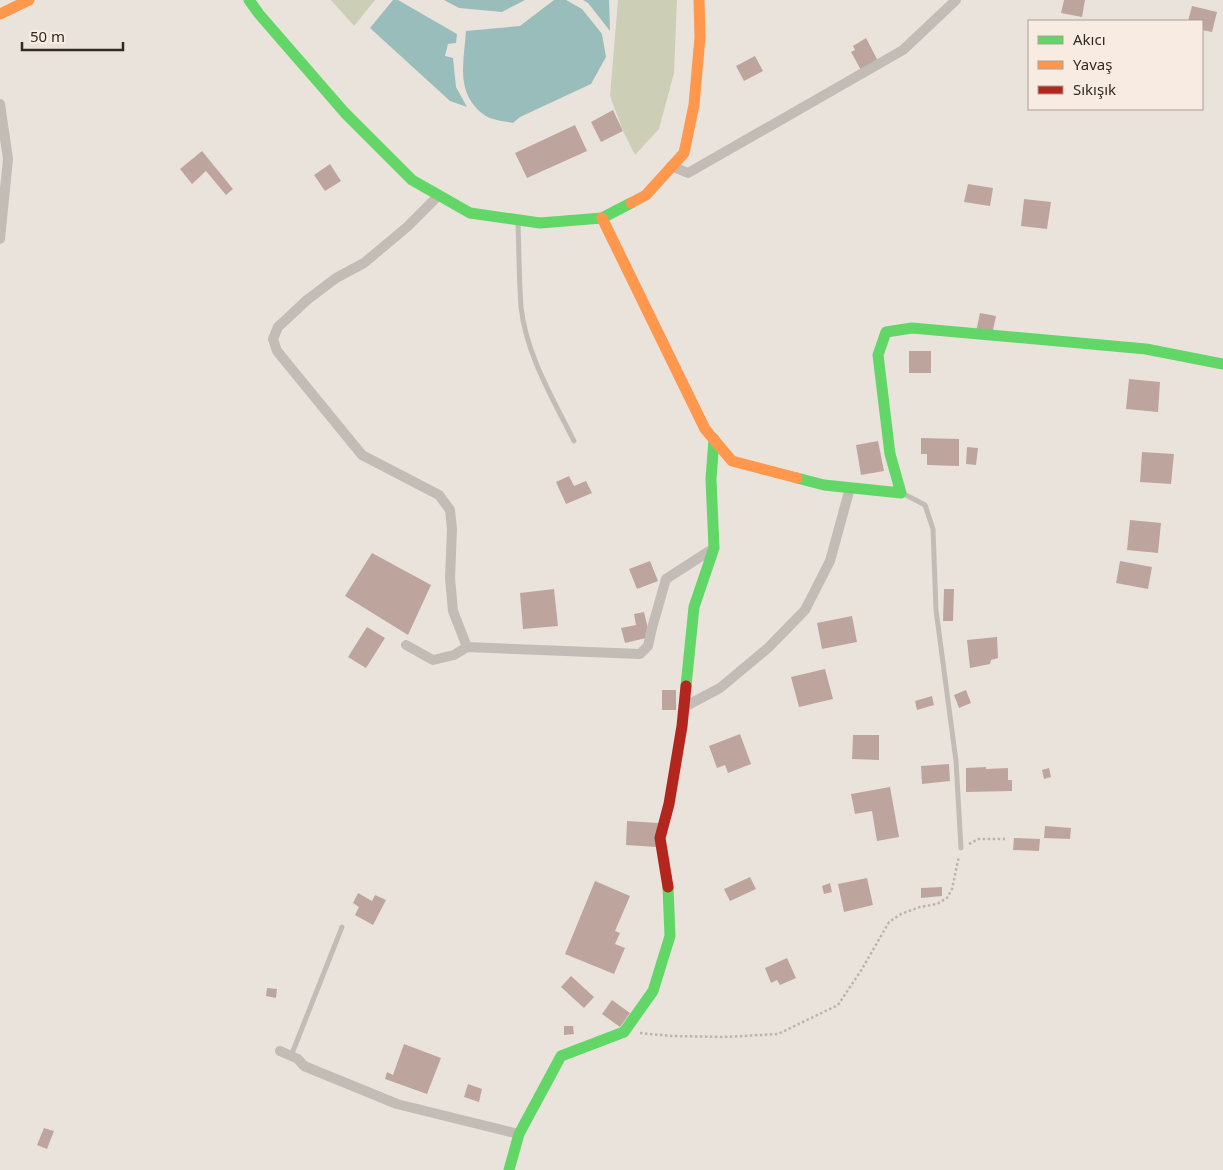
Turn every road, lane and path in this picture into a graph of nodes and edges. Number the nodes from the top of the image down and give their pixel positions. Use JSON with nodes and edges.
{"nodes":[{"id":1,"x":29,"y":0,"type":"edge"},
{"id":2,"x":249,"y":0,"type":"edge"},
{"id":3,"x":700,"y":0,"type":"edge"},
{"id":4,"x":956,"y":0,"type":"edge"},
{"id":5,"x":0,"y":14,"type":"edge"},
{"id":6,"x":0,"y":104,"type":"edge"},
{"id":7,"x":671,"y":166,"type":"junction"},
{"id":8,"x":439,"y":195,"type":"junction"},
{"id":9,"x":602,"y":218,"type":"junction"},
{"id":10,"x":518,"y":220,"type":"junction"},
{"id":11,"x":0,"y":239,"type":"edge"},
{"id":12,"x":1223,"y":364,"type":"edge"},
{"id":13,"x":714,"y":439,"type":"junction"},
{"id":14,"x":574,"y":440,"type":"dead end"},
{"id":15,"x":850,"y":488,"type":"junction"},
{"id":16,"x":901,"y":493,"type":"junction"},
{"id":17,"x":714,"y":548,"type":"junction"},
{"id":18,"x":406,"y":646,"type":"dead end"},
{"id":19,"x":467,"y":647,"type":"junction"},
{"id":20,"x":684,"y":707,"type":"junction"},
{"id":21,"x":1005,"y":839,"type":"dead end"},
{"id":22,"x":961,"y":848,"type":"junction"},
{"id":23,"x":342,"y":927,"type":"dead end"},
{"id":24,"x":624,"y":1032,"type":"junction"},
{"id":25,"x":280,"y":1051,"type":"dead end"},
{"id":26,"x":290,"y":1056,"type":"junction"},
{"id":27,"x":519,"y":1134,"type":"junction"},
{"id":28,"x":509,"y":1170,"type":"edge"}],
"edges":[{"from":1,"to":5,"type":"street"},
{"from":2,"to":8,"type":"street"},
{"from":3,"to":7,"type":"street"},
{"from":4,"to":7,"type":"street"},
{"from":6,"to":11,"type":"street"},
{"from":7,"to":9,"type":"street"},
{"from":8,"to":10,"type":"street"},
{"from":8,"to":19,"type":"street"},
{"from":9,"to":10,"type":"street"},
{"from":9,"to":13,"type":"street"},
{"from":10,"to":14,"type":"lane"},
{"from":12,"to":16,"type":"street"},
{"from":13,"to":15,"type":"street"},
{"from":13,"to":17,"type":"street"},
{"from":15,"to":16,"type":"street"},
{"from":15,"to":20,"type":"street"},
{"from":16,"to":22,"type":"lane"},
{"from":17,"to":19,"type":"street"},
{"from":17,"to":20,"type":"street"},
{"from":18,"to":19,"type":"street"},
{"from":20,"to":24,"type":"street"},
{"from":21,"to":22,"type":"path"},
{"from":22,"to":24,"type":"path"},
{"from":23,"to":26,"type":"lane"},
{"from":24,"to":27,"type":"street"},
{"from":25,"to":26,"type":"street"},
{"from":26,"to":27,"type":"street"},
{"from":27,"to":28,"type":"street"}]}
